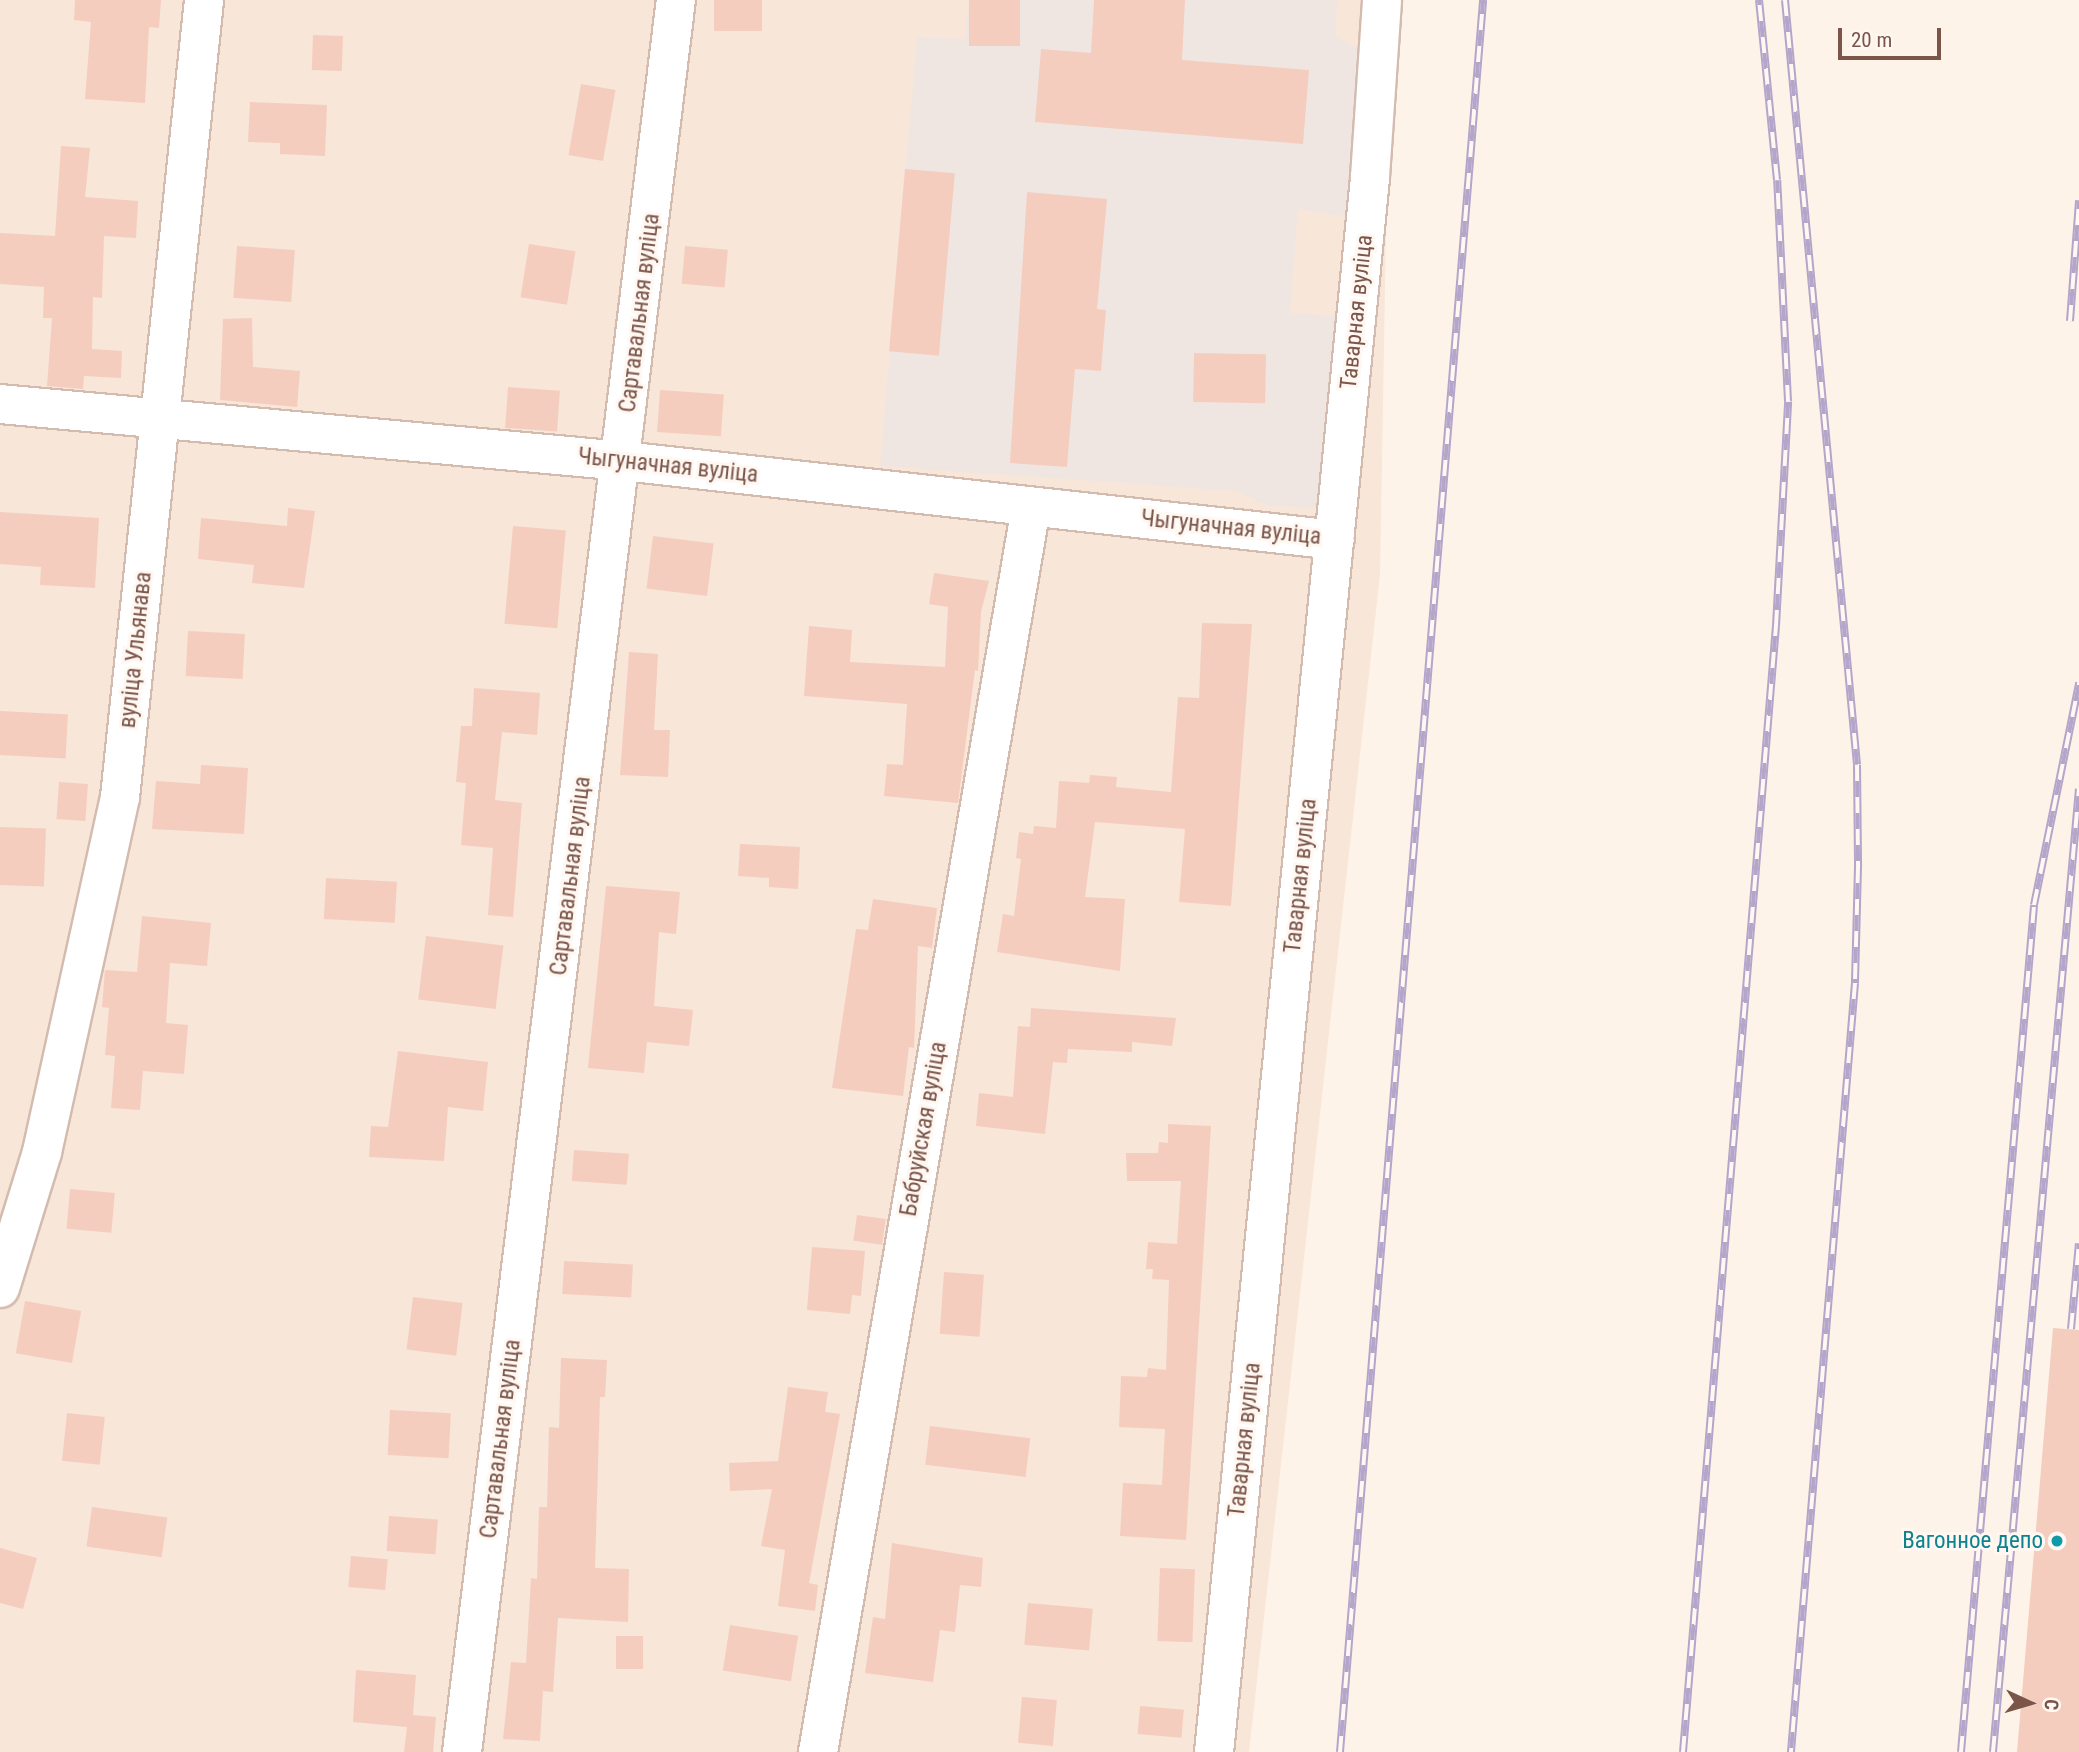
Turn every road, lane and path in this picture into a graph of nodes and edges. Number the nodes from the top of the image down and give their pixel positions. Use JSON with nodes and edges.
{"nodes":[{"id":1,"x":204,"y":0,"type":"edge"},
{"id":2,"x":676,"y":0,"type":"edge"},
{"id":3,"x":1382,"y":0,"type":"edge"},
{"id":4,"x":0,"y":404,"type":"edge"},
{"id":5,"x":162,"y":418,"type":"junction"},
{"id":6,"x":623,"y":461,"type":"junction"},
{"id":7,"x":1031,"y":507,"type":"junction"},
{"id":8,"x":1335,"y":540,"type":"junction"},
{"id":9,"x":0,"y":1288,"type":"edge"},
{"id":10,"x":462,"y":1752,"type":"edge"},
{"id":11,"x":818,"y":1752,"type":"edge"},
{"id":12,"x":1214,"y":1752,"type":"edge"}],
"edges":[{"from":1,"to":5,"type":"street","name":"вуліца Ульянава"},
{"from":2,"to":6,"type":"street","name":"Сартавальная вуліца"},
{"from":3,"to":8,"type":"street","name":"Таварная вуліца"},
{"from":4,"to":5,"type":"street","name":"Чыгуначная вуліца"},
{"from":5,"to":6,"type":"street","name":"Чыгуначная вуліца"},
{"from":5,"to":9,"type":"street","name":"вуліца Ульянава"},
{"from":6,"to":7,"type":"street","name":"Чыгуначная вуліца"},
{"from":6,"to":10,"type":"street","name":"Сартавальная вуліца"},
{"from":7,"to":8,"type":"street","name":"Чыгуначная вуліца"},
{"from":7,"to":11,"type":"street","name":"Бабруйская вуліца"},
{"from":8,"to":12,"type":"street","name":"Таварная вуліца"}]}
